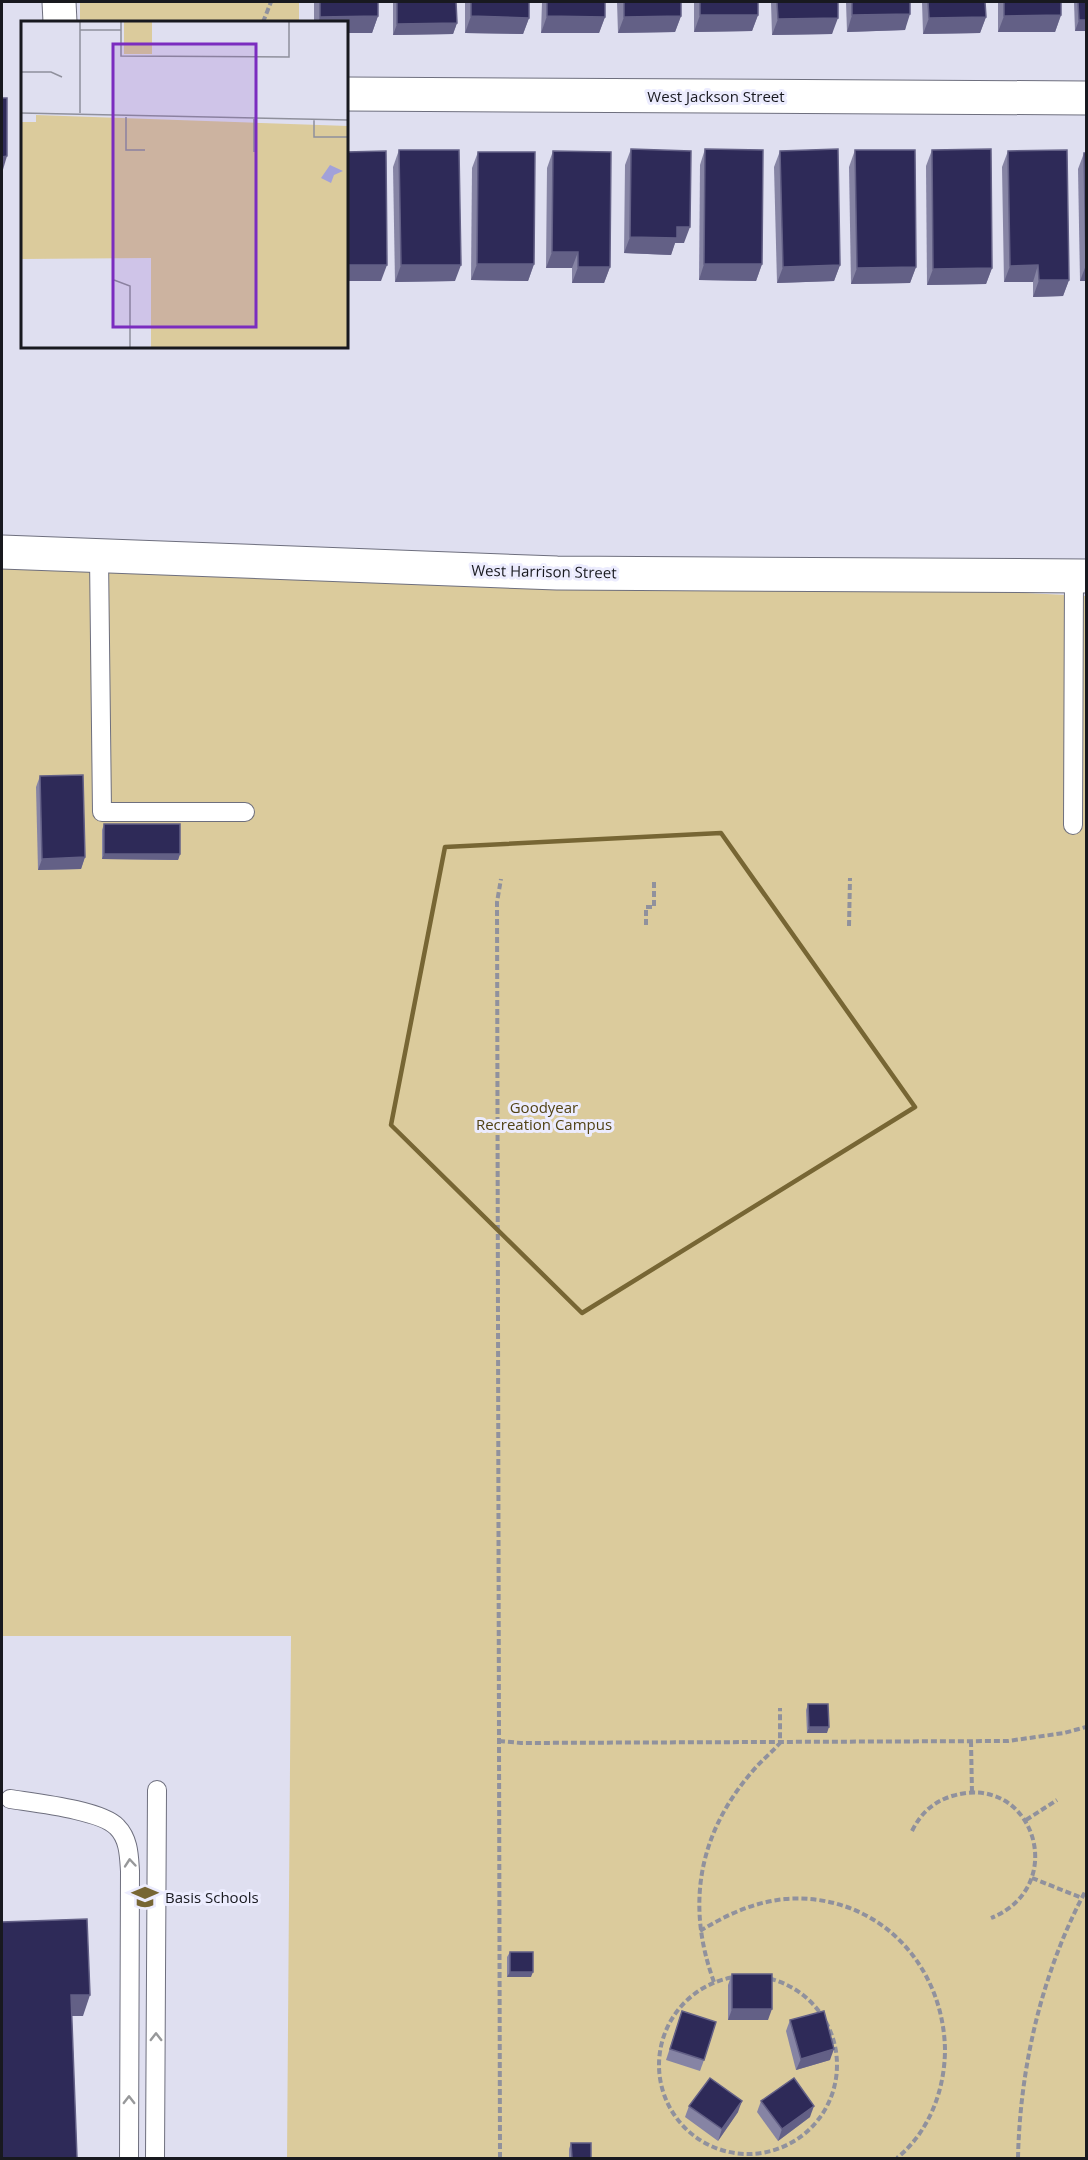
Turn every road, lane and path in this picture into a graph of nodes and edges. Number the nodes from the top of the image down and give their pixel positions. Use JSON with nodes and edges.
{"nodes":[{"id":1,"x":59,"y":2,"type":"edge"},
{"id":2,"x":271,"y":2,"type":"edge"},
{"id":3,"x":60,"y":21,"type":"edge"},
{"id":4,"x":262,"y":21,"type":"edge"},
{"id":5,"x":348,"y":94,"type":"edge"},
{"id":6,"x":1086,"y":98,"type":"edge"},
{"id":7,"x":2,"y":552,"type":"edge"},
{"id":8,"x":99,"y":557,"type":"junction"},
{"id":9,"x":1080,"y":576,"type":"edge"},
{"id":10,"x":245,"y":812,"type":"dead end"},
{"id":11,"x":1073,"y":825,"type":"dead end"},
{"id":12,"x":850,"y":878,"type":"dead end"},
{"id":13,"x":501,"y":879,"type":"dead end"},
{"id":14,"x":654,"y":879,"type":"dead end"},
{"id":15,"x":646,"y":925,"type":"dead end"},
{"id":16,"x":849,"y":926,"type":"dead end"},
{"id":17,"x":780,"y":1708,"type":"dead end"},
{"id":18,"x":1086,"y":1727,"type":"edge"},
{"id":19,"x":499,"y":1741,"type":"junction"},
{"id":20,"x":971,"y":1741,"type":"junction"},
{"id":21,"x":780,"y":1743,"type":"junction"},
{"id":22,"x":157,"y":1790,"type":"dead end"},
{"id":23,"x":972,"y":1793,"type":"junction"},
{"id":24,"x":10,"y":1799,"type":"dead end"},
{"id":25,"x":1057,"y":1800,"type":"dead end"},
{"id":26,"x":1026,"y":1820,"type":"junction"},
{"id":27,"x":912,"y":1831,"type":"dead end"},
{"id":28,"x":1032,"y":1878,"type":"junction"},
{"id":29,"x":1086,"y":1890,"type":"edge"},
{"id":30,"x":1082,"y":1898,"type":"junction"},
{"id":31,"x":991,"y":1918,"type":"dead end"},
{"id":32,"x":700,"y":1931,"type":"junction"},
{"id":33,"x":714,"y":1982,"type":"junction"},
{"id":34,"x":752,"y":2157,"type":"edge"},
{"id":35,"x":129,"y":2158,"type":"edge"},
{"id":36,"x":155,"y":2158,"type":"edge"},
{"id":37,"x":500,"y":2158,"type":"edge"},
{"id":38,"x":897,"y":2158,"type":"edge"},
{"id":39,"x":1018,"y":2158,"type":"edge"}],
"edges":[{"from":1,"to":3,"type":"street"},
{"from":2,"to":4,"type":"path"},
{"from":5,"to":6,"type":"street","name":"West Jackson Street"},
{"from":7,"to":8,"type":"street","name":"West Harrison Street"},
{"from":8,"to":9,"type":"street","name":"West Harrison Street"},
{"from":8,"to":10,"type":"lane"},
{"from":9,"to":11,"type":"lane"},
{"from":12,"to":16,"type":"path"},
{"from":13,"to":19,"type":"path"},
{"from":14,"to":15,"type":"path"},
{"from":17,"to":21,"type":"path"},
{"from":18,"to":20,"type":"path"},
{"from":19,"to":21,"type":"path"},
{"from":19,"to":37,"type":"path"},
{"from":20,"to":21,"type":"path"},
{"from":20,"to":23,"type":"path"},
{"from":21,"to":32,"type":"path"},
{"from":36,"to":22,"type":"lane","one_way":true},
{"from":23,"to":26,"type":"path"},
{"from":23,"to":27,"type":"path"},
{"from":35,"to":24,"type":"lane","one_way":true},
{"from":25,"to":26,"type":"path"},
{"from":26,"to":28,"type":"path"},
{"from":28,"to":30,"type":"path"},
{"from":28,"to":31,"type":"path"},
{"from":29,"to":30,"type":"path"},
{"from":30,"to":39,"type":"path"},
{"from":32,"to":33,"type":"path"},
{"from":32,"to":38,"type":"path"},
{"from":33,"to":34,"type":"path"},
{"from":33,"to":34,"type":"path"}]}
